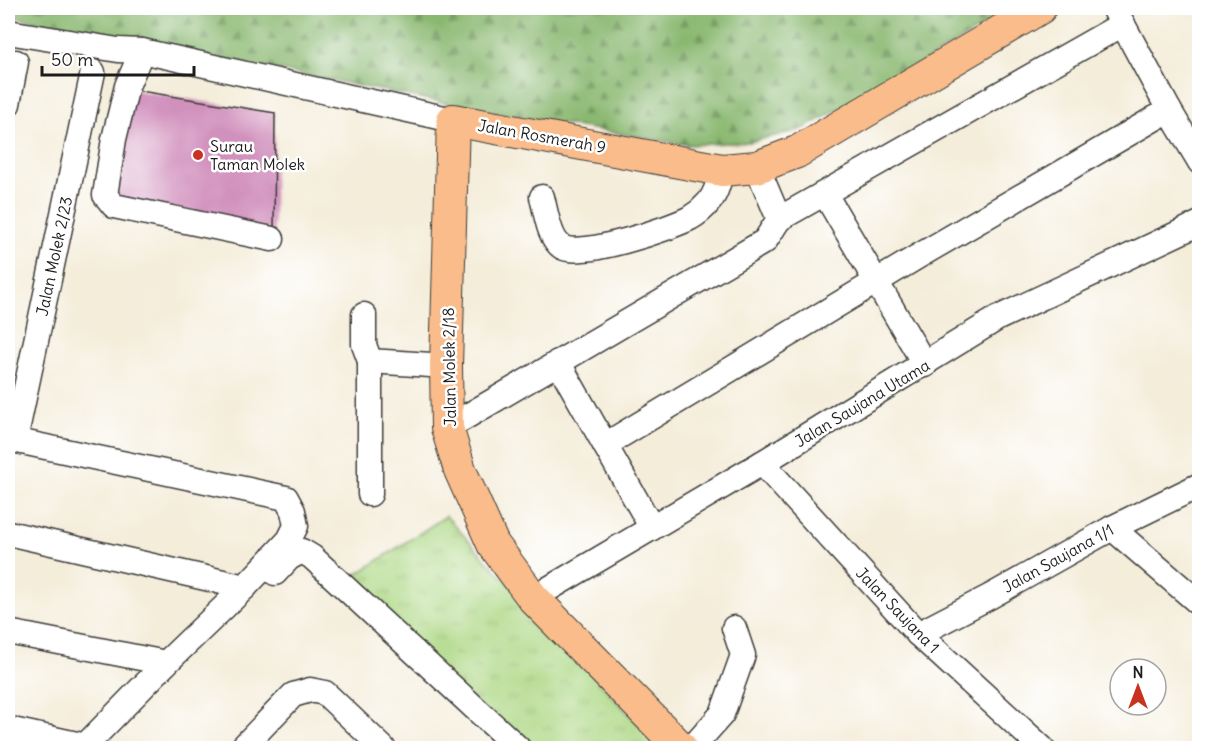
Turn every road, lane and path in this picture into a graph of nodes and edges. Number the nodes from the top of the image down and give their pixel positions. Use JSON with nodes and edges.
{"nodes":[{"id":1,"x":1040,"y":8,"type":"edge"},
{"id":2,"x":1118,"y":16,"type":"edge"},
{"id":3,"x":8,"y":32,"type":"edge"},
{"id":4,"x":142,"y":51,"type":"junction"},
{"id":5,"x":16,"y":62,"type":"dead end"},
{"id":6,"x":93,"y":72,"type":"dead end"},
{"id":7,"x":8,"y":104,"type":"edge"},
{"id":8,"x":1168,"y":110,"type":"junction"},
{"id":9,"x":453,"y":120,"type":"junction"},
{"id":10,"x":1200,"y":162,"type":"edge"},
{"id":11,"x":757,"y":167,"type":"junction"},
{"id":12,"x":722,"y":170,"type":"junction"},
{"id":13,"x":825,"y":195,"type":"junction"},
{"id":14,"x":542,"y":197,"type":"dead end"},
{"id":15,"x":779,"y":219,"type":"junction"},
{"id":16,"x":1200,"y":223,"type":"edge"},
{"id":17,"x":272,"y":239,"type":"dead end"},
{"id":18,"x":878,"y":282,"type":"junction"},
{"id":19,"x":364,"y":315,"type":"dead end"},
{"id":20,"x":370,"y":361,"type":"junction"},
{"id":21,"x":558,"y":362,"type":"junction"},
{"id":22,"x":925,"y":365,"type":"junction"},
{"id":23,"x":446,"y":366,"type":"junction"},
{"id":24,"x":447,"y":428,"type":"junction"},
{"id":25,"x":11,"y":440,"type":"edge"},
{"id":26,"x":605,"y":445,"type":"junction"},
{"id":27,"x":762,"y":463,"type":"junction"},
{"id":28,"x":1200,"y":485,"type":"edge"},
{"id":29,"x":370,"y":494,"type":"dead end"},
{"id":30,"x":652,"y":528,"type":"junction"},
{"id":31,"x":1112,"y":528,"type":"junction"},
{"id":32,"x":8,"y":533,"type":"edge"},
{"id":33,"x":244,"y":587,"type":"junction"},
{"id":34,"x":532,"y":598,"type":"junction"},
{"id":35,"x":1200,"y":604,"type":"edge"},
{"id":36,"x":735,"y":628,"type":"dead end"},
{"id":37,"x":8,"y":632,"type":"edge"},
{"id":38,"x":918,"y":634,"type":"junction"},
{"id":39,"x":166,"y":663,"type":"junction"},
{"id":40,"x":8,"y":729,"type":"edge"},
{"id":41,"x":248,"y":746,"type":"edge"},
{"id":42,"x":91,"y":748,"type":"edge"},
{"id":43,"x":383,"y":748,"type":"edge"},
{"id":44,"x":518,"y":748,"type":"edge"},
{"id":45,"x":681,"y":748,"type":"edge"},
{"id":46,"x":692,"y":748,"type":"edge"},
{"id":47,"x":1042,"y":748,"type":"edge"}],
"edges":[{"from":1,"to":11,"type":"main road","name":"Jalan Rosmerah 9"},
{"from":2,"to":8,"type":"street"},
{"from":2,"to":13,"type":"street"},
{"from":3,"to":4,"type":"street","name":"Jalan Rosmerah 9"},
{"from":4,"to":9,"type":"street","name":"Jalan Rosmerah 9"},
{"from":4,"to":17,"type":"street"},
{"from":5,"to":7,"type":"street"},
{"from":6,"to":25,"type":"street","name":"Jalan Molek 2/23"},
{"from":8,"to":10,"type":"street"},
{"from":8,"to":18,"type":"street"},
{"from":9,"to":12,"type":"main road","name":"Jalan Rosmerah 9"},
{"from":9,"to":23,"type":"main road","name":"Jalan Molek 2/18"},
{"from":11,"to":12,"type":"main road","name":"Jalan Rosmerah 9"},
{"from":11,"to":15,"type":"street"},
{"from":12,"to":14,"type":"street"},
{"from":13,"to":15,"type":"street"},
{"from":13,"to":18,"type":"street"},
{"from":15,"to":21,"type":"street"},
{"from":16,"to":22,"type":"street","name":"Jalan Saujana Utama"},
{"from":18,"to":22,"type":"street"},
{"from":18,"to":26,"type":"street"},
{"from":19,"to":20,"type":"street"},
{"from":20,"to":23,"type":"street"},
{"from":20,"to":29,"type":"street"},
{"from":21,"to":24,"type":"street"},
{"from":21,"to":26,"type":"street"},
{"from":22,"to":27,"type":"street","name":"Jalan Saujana Utama"},
{"from":23,"to":24,"type":"main road","name":"Jalan Molek 2/18"},
{"from":24,"to":34,"type":"main road","name":"Jalan Molek 2/18"},
{"from":25,"to":33,"type":"street"},
{"from":26,"to":30,"type":"street"},
{"from":27,"to":30,"type":"street","name":"Jalan Saujana Utama"},
{"from":27,"to":38,"type":"street","name":"Jalan Saujana 1"},
{"from":28,"to":31,"type":"street","name":"Jalan Saujana 1/1"},
{"from":30,"to":34,"type":"street","name":"Jalan Saujana Utama"},
{"from":31,"to":35,"type":"street"},
{"from":31,"to":38,"type":"street","name":"Jalan Saujana 1/1"},
{"from":32,"to":33,"type":"street"},
{"from":33,"to":39,"type":"street"},
{"from":34,"to":45,"type":"main road","name":"Jalan Molek 2/18"},
{"from":36,"to":46,"type":"street"},
{"from":37,"to":39,"type":"street"},
{"from":38,"to":47,"type":"street","name":"Jalan Saujana 1"},
{"from":39,"to":42,"type":"street"},
{"from":40,"to":42,"type":"street"},
{"from":41,"to":43,"type":"street"},
{"from":42,"to":44,"type":"street"}]}
